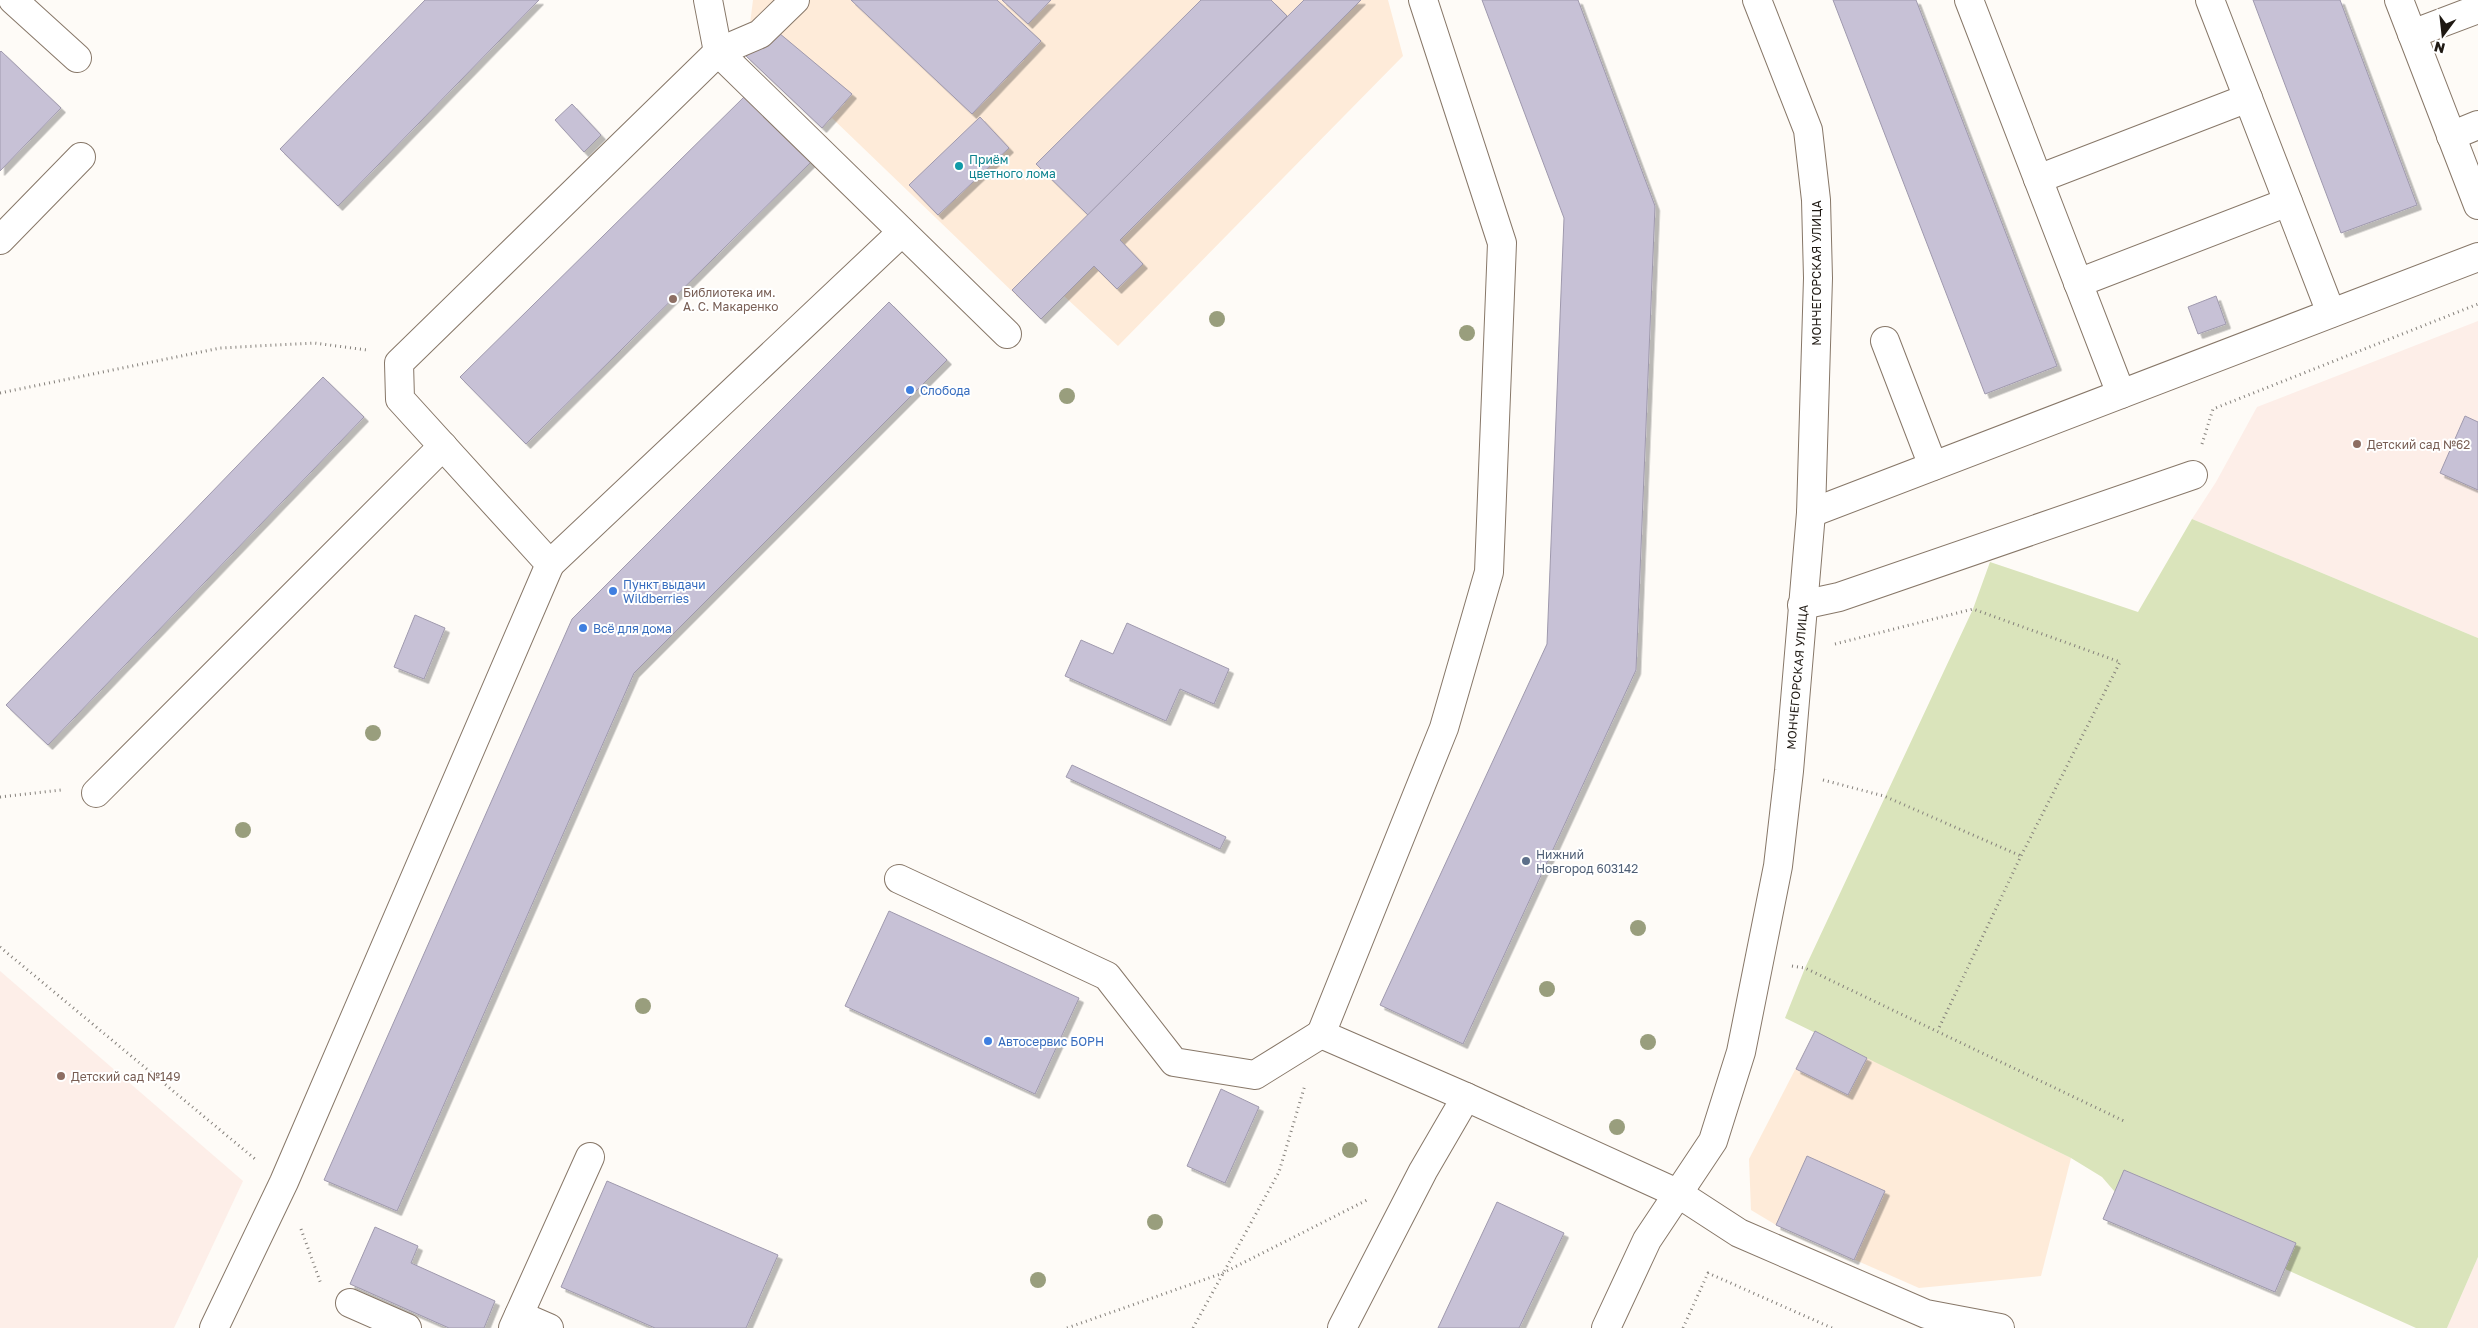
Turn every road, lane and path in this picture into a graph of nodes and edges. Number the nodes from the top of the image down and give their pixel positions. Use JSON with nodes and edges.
{"nodes":[{"id":1,"x":13,"y":0,"type":"edge"},
{"id":2,"x":708,"y":0,"type":"edge"},
{"id":3,"x":795,"y":0,"type":"edge"},
{"id":4,"x":1423,"y":0,"type":"edge"},
{"id":5,"x":1757,"y":0,"type":"edge"},
{"id":6,"x":1969,"y":0,"type":"edge"},
{"id":7,"x":2210,"y":0,"type":"edge"},
{"id":8,"x":2399,"y":0,"type":"edge"},
{"id":9,"x":2478,"y":8,"type":"edge"},
{"id":10,"x":2412,"y":34,"type":"junction"},
{"id":11,"x":718,"y":52,"type":"junction"},
{"id":12,"x":77,"y":58,"type":"dead end"},
{"id":13,"x":2248,"y":98,"type":"junction"},
{"id":14,"x":2478,"y":126,"type":"edge"},
{"id":15,"x":2451,"y":136,"type":"junction"},
{"id":16,"x":81,"y":157,"type":"dead end"},
{"id":17,"x":2038,"y":179,"type":"junction"},
{"id":18,"x":2288,"y":202,"type":"junction"},
{"id":19,"x":2478,"y":205,"type":"edge"},
{"id":20,"x":902,"y":232,"type":"junction"},
{"id":21,"x":0,"y":240,"type":"edge"},
{"id":22,"x":2478,"y":257,"type":"edge"},
{"id":23,"x":2078,"y":283,"type":"junction"},
{"id":24,"x":2478,"y":304,"type":"edge"},
{"id":25,"x":2331,"y":313,"type":"junction"},
{"id":26,"x":1007,"y":334,"type":"dead end"},
{"id":27,"x":1885,"y":341,"type":"dead end"},
{"id":28,"x":407,"y":355,"type":"junction"},
{"id":29,"x":0,"y":393,"type":"edge"},
{"id":30,"x":2121,"y":394,"type":"junction"},
{"id":31,"x":443,"y":446,"type":"junction"},
{"id":32,"x":1934,"y":466,"type":"junction"},
{"id":33,"x":2193,"y":475,"type":"joint"},
{"id":34,"x":1811,"y":513,"type":"junction"},
{"id":35,"x":550,"y":564,"type":"junction"},
{"id":36,"x":1802,"y":606,"type":"junction"},
{"id":37,"x":1799,"y":653,"type":"junction"},
{"id":38,"x":1789,"y":771,"type":"junction"},
{"id":39,"x":96,"y":793,"type":"dead end"},
{"id":40,"x":2020,"y":856,"type":"junction"},
{"id":41,"x":899,"y":879,"type":"dead end"},
{"id":42,"x":0,"y":947,"type":"edge"},
{"id":43,"x":1760,"y":961,"type":"junction"},
{"id":44,"x":1938,"y":1030,"type":"junction"},
{"id":45,"x":1321,"y":1034,"type":"junction"},
{"id":46,"x":1466,"y":1097,"type":"junction"},
{"id":47,"x":2126,"y":1122,"type":"dead end"},
{"id":48,"x":590,"y":1157,"type":"dead end"},
{"id":49,"x":284,"y":1182,"type":"junction"},
{"id":50,"x":1679,"y":1194,"type":"junction"},
{"id":51,"x":1370,"y":1198,"type":"dead end"},
{"id":52,"x":1223,"y":1273,"type":"junction"},
{"id":53,"x":324,"y":1292,"type":"dead end"},
{"id":54,"x":350,"y":1304,"type":"dead end"},
{"id":55,"x":516,"y":1322,"type":"edge"},
{"id":56,"x":214,"y":1328,"type":"edge"},
{"id":57,"x":407,"y":1328,"type":"edge"},
{"id":58,"x":548,"y":1328,"type":"edge"},
{"id":59,"x":1067,"y":1328,"type":"edge"},
{"id":60,"x":1193,"y":1328,"type":"edge"},
{"id":61,"x":1342,"y":1328,"type":"edge"},
{"id":62,"x":1606,"y":1328,"type":"edge"},
{"id":63,"x":1683,"y":1328,"type":"edge"},
{"id":64,"x":1832,"y":1328,"type":"edge"},
{"id":65,"x":2000,"y":1328,"type":"edge"}],
"edges":[{"from":1,"to":12,"type":"street"},
{"from":2,"to":11,"type":"street"},
{"from":3,"to":11,"type":"street"},
{"from":4,"to":45,"type":"street"},
{"from":5,"to":34,"type":"street","name":"МОНЧЕГОРСКАЯ УЛИЦА"},
{"from":6,"to":17,"type":"street"},
{"from":7,"to":13,"type":"street"},
{"from":8,"to":10,"type":"street"},
{"from":9,"to":10,"type":"street"},
{"from":10,"to":15,"type":"street"},
{"from":11,"to":20,"type":"street"},
{"from":11,"to":28,"type":"street"},
{"from":13,"to":17,"type":"street"},
{"from":13,"to":18,"type":"street"},
{"from":14,"to":15,"type":"street"},
{"from":15,"to":19,"type":"street"},
{"from":16,"to":21,"type":"street"},
{"from":17,"to":23,"type":"street"},
{"from":18,"to":23,"type":"street"},
{"from":18,"to":25,"type":"street"},
{"from":20,"to":26,"type":"street"},
{"from":20,"to":35,"type":"street"},
{"from":22,"to":25,"type":"street"},
{"from":23,"to":30,"type":"street"},
{"from":24,"to":33,"type":"path"},
{"from":25,"to":30,"type":"street"},
{"from":27,"to":32,"type":"street"},
{"from":28,"to":29,"type":"path"},
{"from":28,"to":31,"type":"street"},
{"from":30,"to":32,"type":"street"},
{"from":31,"to":35,"type":"street"},
{"from":31,"to":39,"type":"street"},
{"from":32,"to":34,"type":"street"},
{"from":33,"to":36,"type":"street"},
{"from":34,"to":36,"type":"street","name":"МОНЧЕГОРСКАЯ УЛИЦА"},
{"from":35,"to":49,"type":"street"},
{"from":36,"to":37,"type":"street","name":"МОНЧЕГОРСКАЯ УЛИЦА"},
{"from":37,"to":38,"type":"street","name":"МОНЧЕГОРСКАЯ УЛИЦА"},
{"from":37,"to":40,"type":"path"},
{"from":38,"to":40,"type":"path"},
{"from":38,"to":43,"type":"street","name":"МОНЧЕГОРСКАЯ УЛИЦА"},
{"from":40,"to":44,"type":"path"},
{"from":41,"to":45,"type":"street"},
{"from":42,"to":49,"type":"path"},
{"from":43,"to":44,"type":"path"},
{"from":43,"to":50,"type":"street","name":"МОНЧЕГОРСКАЯ УЛИЦА"},
{"from":44,"to":47,"type":"path"},
{"from":45,"to":46,"type":"street"},
{"from":45,"to":52,"type":"path"},
{"from":46,"to":50,"type":"street"},
{"from":46,"to":61,"type":"street"},
{"from":48,"to":55,"type":"street"},
{"from":49,"to":53,"type":"path"},
{"from":49,"to":56,"type":"street"},
{"from":50,"to":62,"type":"street","name":"МОНЧЕГОРСКАЯ УЛИЦА"},
{"from":50,"to":65,"type":"street"},
{"from":51,"to":52,"type":"path"},
{"from":52,"to":59,"type":"path"},
{"from":52,"to":60,"type":"path"},
{"from":54,"to":57,"type":"street"},
{"from":55,"to":58,"type":"street"},
{"from":63,"to":64,"type":"path"}]}
